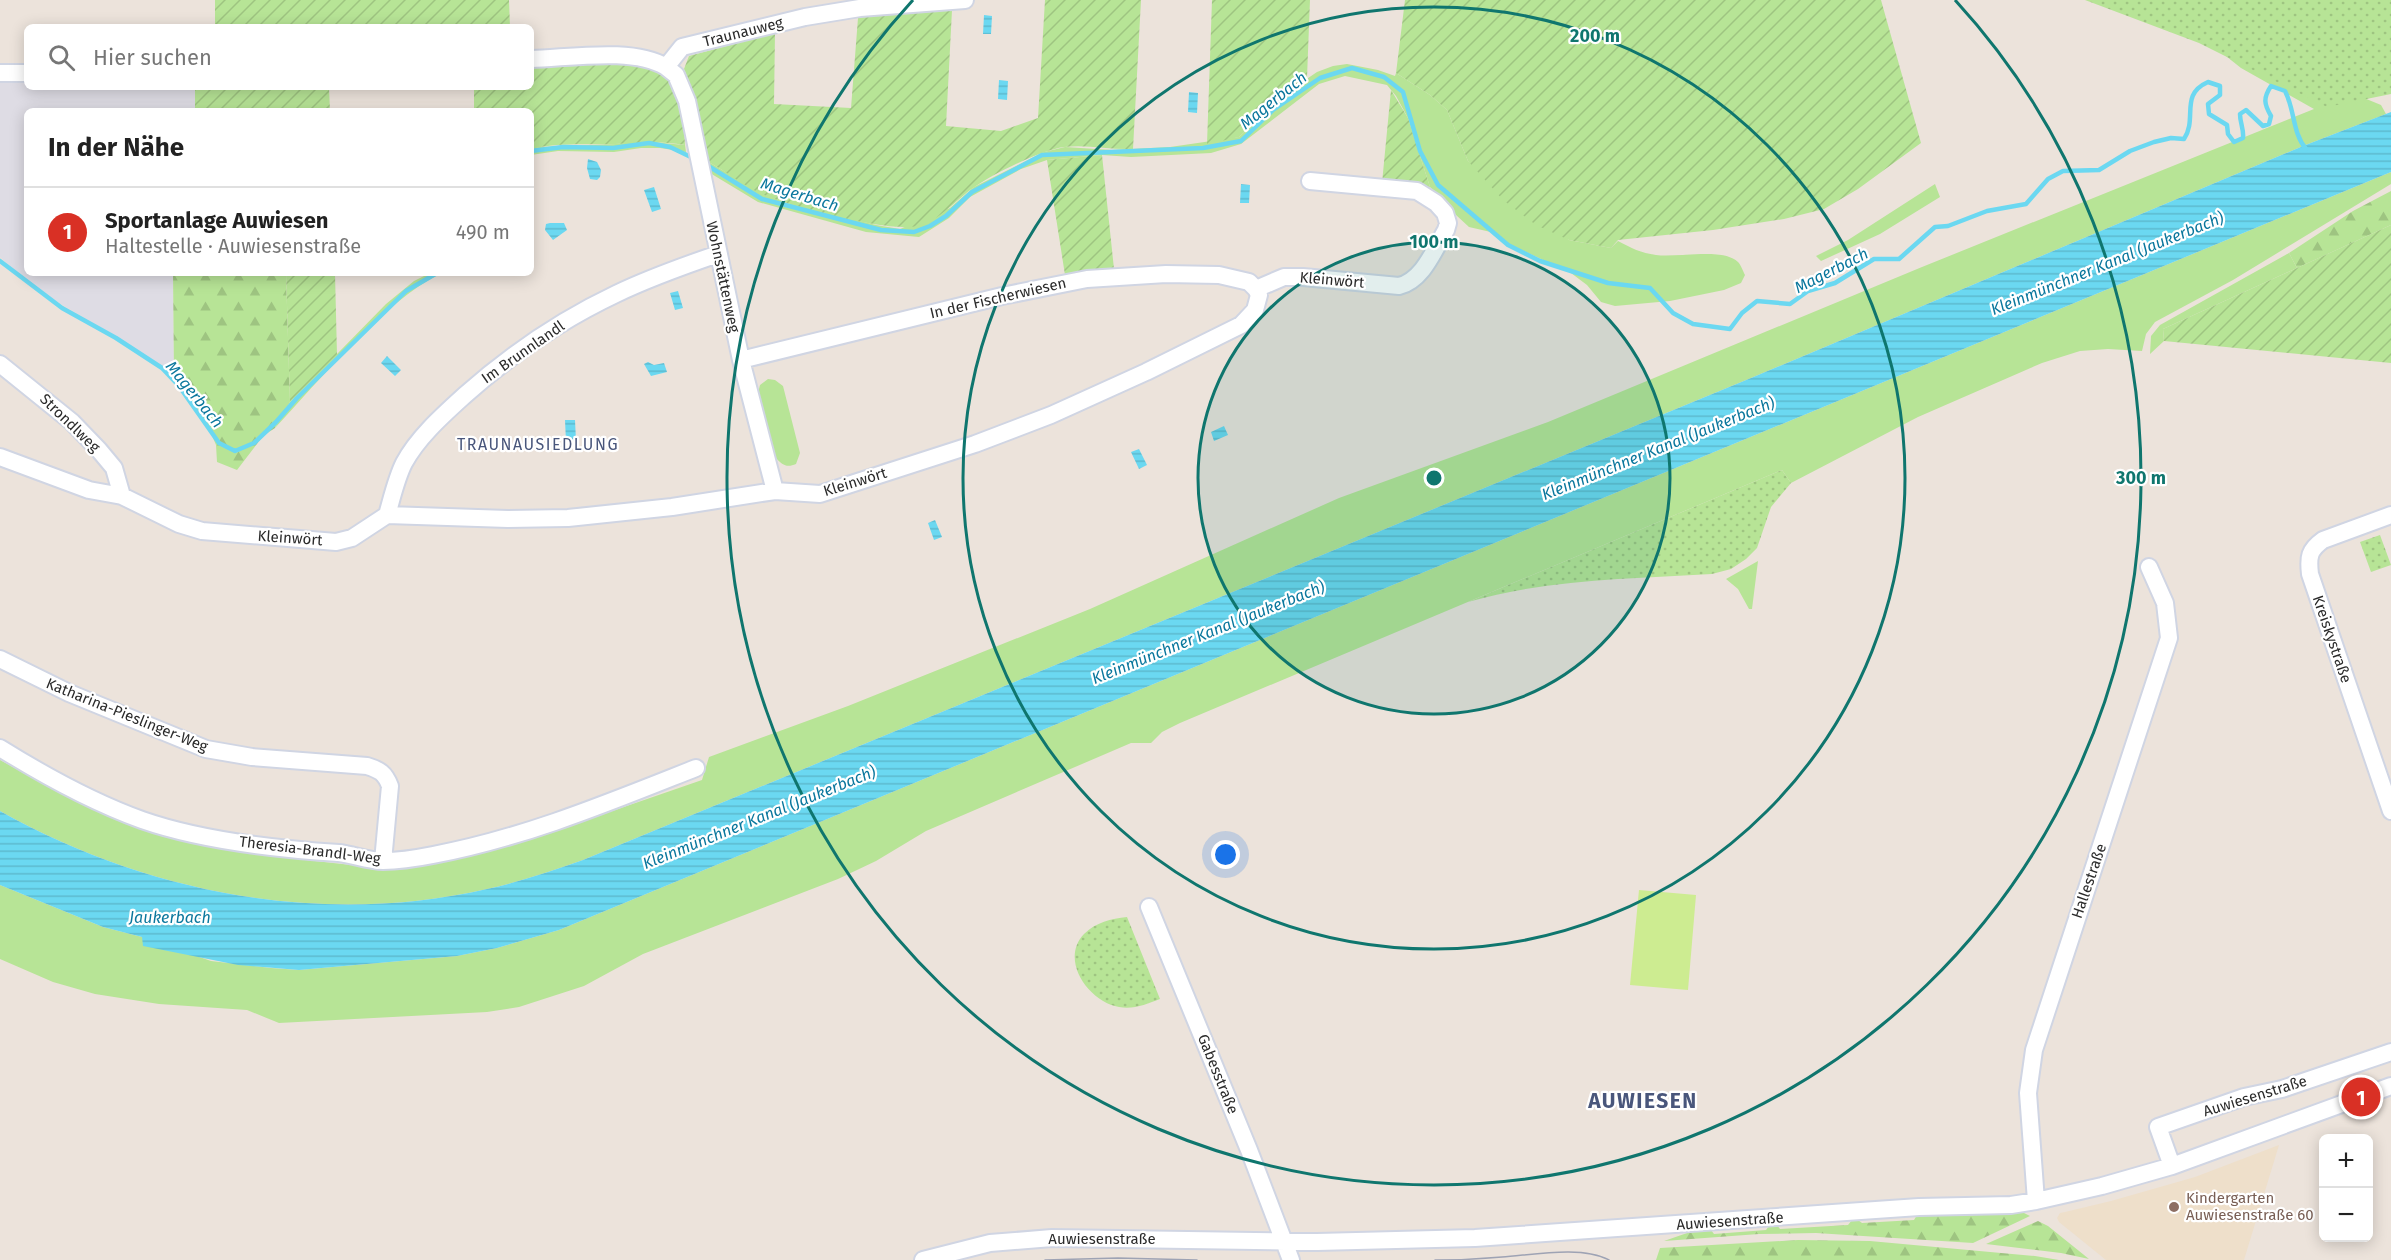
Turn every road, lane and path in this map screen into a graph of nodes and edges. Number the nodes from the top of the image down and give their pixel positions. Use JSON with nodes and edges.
{"nodes":[{"id":1,"x":965,"y":0,"type":"edge"},
{"id":2,"x":534,"y":59,"type":"edge"},
{"id":3,"x":666,"y":67,"type":"junction"},
{"id":4,"x":24,"y":72,"type":"edge"},
{"id":5,"x":0,"y":73,"type":"edge"},
{"id":6,"x":1310,"y":181,"type":"dead end"},
{"id":7,"x":718,"y":254,"type":"junction"},
{"id":8,"x":1256,"y":289,"type":"junction"},
{"id":9,"x":741,"y":360,"type":"junction"},
{"id":10,"x":0,"y":364,"type":"edge"},
{"id":11,"x":0,"y":457,"type":"edge"},
{"id":12,"x":776,"y":491,"type":"junction"},
{"id":13,"x":122,"y":496,"type":"junction"},
{"id":14,"x":387,"y":515,"type":"junction"},
{"id":15,"x":2391,"y":515,"type":"edge"},
{"id":16,"x":2149,"y":567,"type":"dead end"},
{"id":17,"x":0,"y":659,"type":"edge"},
{"id":18,"x":0,"y":748,"type":"edge"},
{"id":19,"x":696,"y":768,"type":"dead end"},
{"id":20,"x":2391,"y":811,"type":"edge"},
{"id":21,"x":383,"y":861,"type":"junction"},
{"id":22,"x":1149,"y":908,"type":"dead end"},
{"id":23,"x":2391,"y":1052,"type":"edge"},
{"id":24,"x":2391,"y":1086,"type":"edge"},
{"id":25,"x":2172,"y":1166,"type":"junction"},
{"id":26,"x":2036,"y":1201,"type":"junction"},
{"id":27,"x":1284,"y":1241,"type":"junction"},
{"id":28,"x":922,"y":1260,"type":"edge"},
{"id":29,"x":1291,"y":1260,"type":"edge"}],
"edges":[{"from":1,"to":3,"type":"street","name":"Traunauweg"},
{"from":2,"to":3,"type":"street"},
{"from":3,"to":7,"type":"street","name":"Wohnstättenweg"},
{"from":4,"to":5,"type":"street"},
{"from":6,"to":8,"type":"street","name":"Kleinwört"},
{"from":7,"to":9,"type":"street","name":"Wohnstättenweg"},
{"from":7,"to":14,"type":"street","name":"Im Brunnlandl"},
{"from":8,"to":9,"type":"street","name":"In der Fischerwiesen"},
{"from":8,"to":12,"type":"street","name":"Kleinwört"},
{"from":9,"to":12,"type":"street","name":"Wohnstättenweg"},
{"from":10,"to":13,"type":"street","name":"Strondlweg"},
{"from":11,"to":13,"type":"street","name":"Kleinwört"},
{"from":12,"to":14,"type":"street","name":"Kleinwört"},
{"from":13,"to":14,"type":"street","name":"Kleinwört"},
{"from":15,"to":20,"type":"street","name":"Kreiskystraße"},
{"from":16,"to":26,"type":"street","name":"Hallestraße"},
{"from":17,"to":21,"type":"street","name":"Katharina-Pieslinger-Weg"},
{"from":18,"to":21,"type":"street","name":"Theresia-Brandl-Weg"},
{"from":19,"to":21,"type":"street","name":"Theresia-Brandl-Weg"},
{"from":22,"to":27,"type":"street","name":"Gabesstraße"},
{"from":23,"to":25,"type":"street","name":"Auwiesenstraße"},
{"from":24,"to":25,"type":"street","name":"Auwiesenstraße"},
{"from":25,"to":26,"type":"street","name":"Auwiesenstraße"},
{"from":26,"to":27,"type":"street","name":"Auwiesenstraße"},
{"from":27,"to":28,"type":"street","name":"Auwiesenstraße"},
{"from":27,"to":29,"type":"street"}]}
